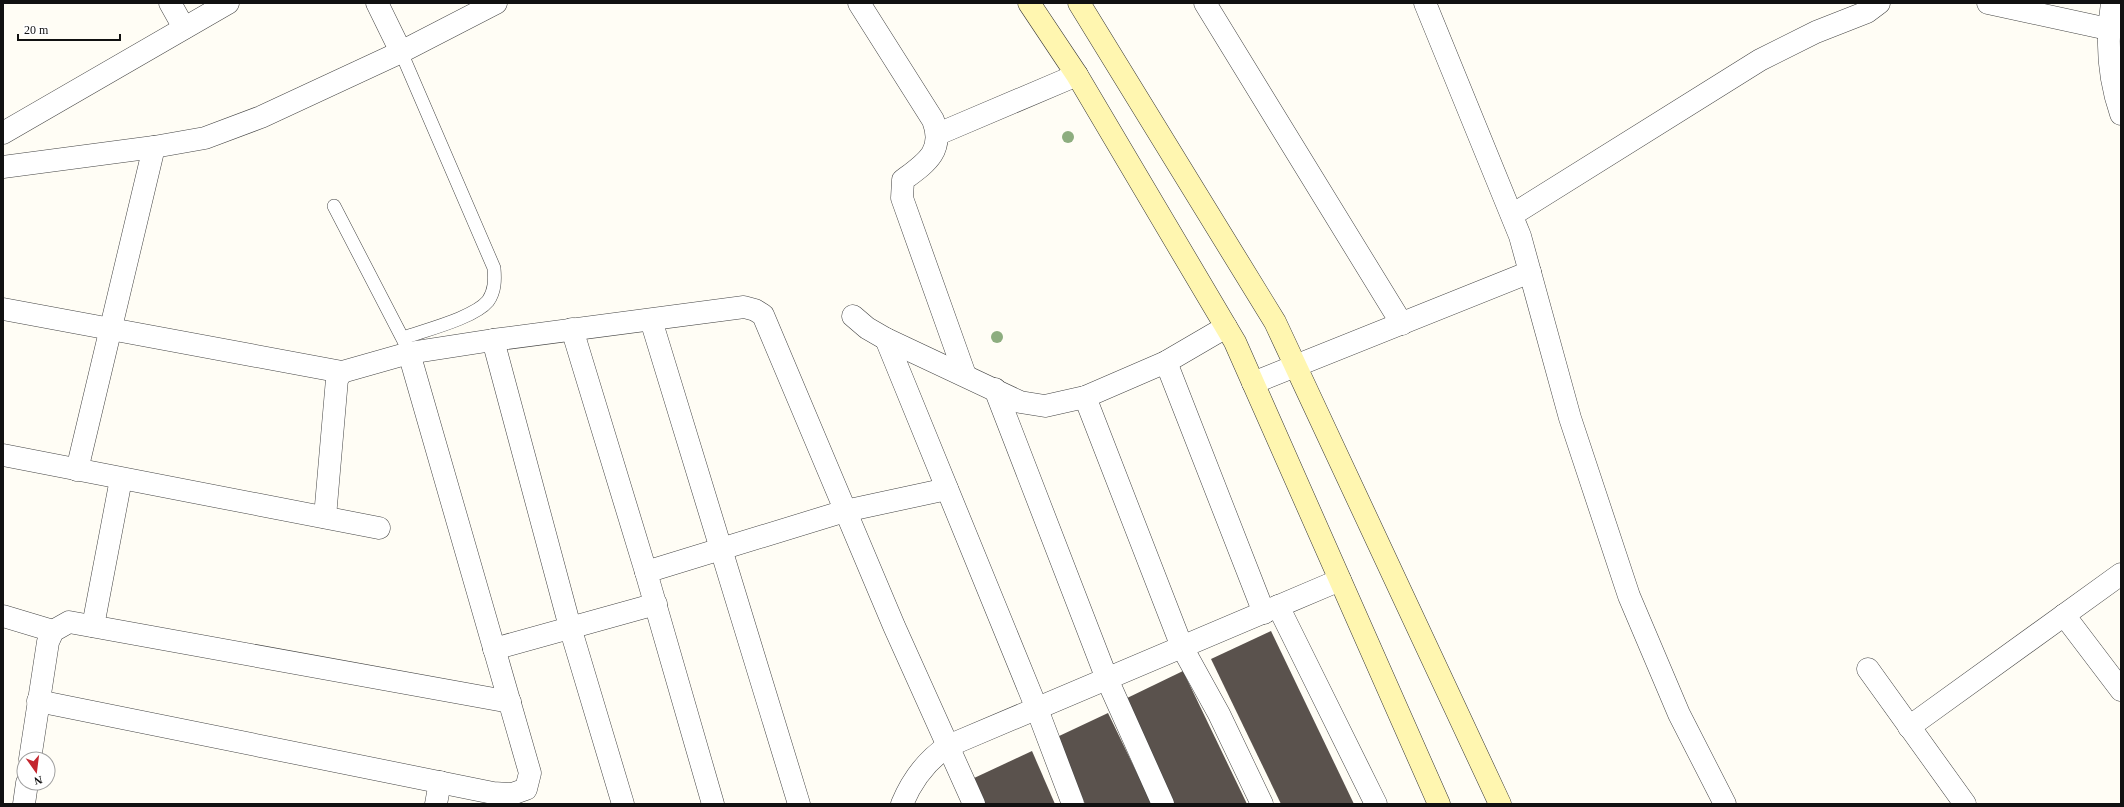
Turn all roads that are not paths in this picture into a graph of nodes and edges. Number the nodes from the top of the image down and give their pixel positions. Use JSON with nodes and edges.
{"nodes":[{"id":1,"x":170,"y":3,"type":"edge"},
{"id":2,"x":228,"y":3,"type":"edge"},
{"id":3,"x":377,"y":3,"type":"edge"},
{"id":4,"x":496,"y":3,"type":"edge"},
{"id":5,"x":859,"y":3,"type":"edge"},
{"id":6,"x":1029,"y":3,"type":"edge"},
{"id":7,"x":1079,"y":3,"type":"edge"},
{"id":8,"x":1205,"y":3,"type":"edge"},
{"id":9,"x":1425,"y":3,"type":"edge"},
{"id":10,"x":1879,"y":3,"type":"edge"},
{"id":11,"x":1988,"y":3,"type":"edge"},
{"id":12,"x":2112,"y":3,"type":"edge"},
{"id":13,"x":184,"y":28,"type":"junction"},
{"id":14,"x":2108,"y":29,"type":"junction"},
{"id":15,"x":401,"y":52,"type":"junction"},
{"id":16,"x":1077,"y":75,"type":"junction"},
{"id":17,"x":2121,"y":114,"type":"edge"},
{"id":18,"x":3,"y":133,"type":"edge"},
{"id":19,"x":938,"y":134,"type":"junction"},
{"id":20,"x":154,"y":147,"type":"junction"},
{"id":21,"x":3,"y":167,"type":"edge"},
{"id":22,"x":334,"y":206,"type":"dead end"},
{"id":23,"x":1512,"y":215,"type":"junction"},
{"id":24,"x":1530,"y":272,"type":"junction"},
{"id":25,"x":3,"y":309,"type":"edge"},
{"id":26,"x":853,"y":316,"type":"dead end"},
{"id":27,"x":651,"y":320,"type":"junction"},
{"id":28,"x":1402,"y":324,"type":"junction"},
{"id":29,"x":1226,"y":327,"type":"junction"},
{"id":30,"x":572,"y":329,"type":"junction"},
{"id":31,"x":110,"y":330,"type":"junction"},
{"id":32,"x":886,"y":339,"type":"junction"},
{"id":33,"x":493,"y":340,"type":"junction"},
{"id":34,"x":406,"y":345,"type":"junction"},
{"id":35,"x":1166,"y":362,"type":"junction"},
{"id":36,"x":1296,"y":366,"type":"junction"},
{"id":37,"x":342,"y":372,"type":"junction"},
{"id":38,"x":965,"y":375,"type":"junction"},
{"id":39,"x":1253,"y":383,"type":"junction"},
{"id":40,"x":995,"y":389,"type":"junction"},
{"id":41,"x":1085,"y":397,"type":"junction"},
{"id":42,"x":3,"y":455,"type":"edge"},
{"id":43,"x":77,"y":470,"type":"junction"},
{"id":44,"x":121,"y":479,"type":"junction"},
{"id":45,"x":947,"y":489,"type":"junction"},
{"id":46,"x":845,"y":511,"type":"junction"},
{"id":47,"x":326,"y":517,"type":"junction"},
{"id":48,"x":379,"y":528,"type":"dead end"},
{"id":49,"x":721,"y":549,"type":"junction"},
{"id":50,"x":646,"y":572,"type":"junction"},
{"id":51,"x":2121,"y":574,"type":"edge"},
{"id":52,"x":1340,"y":580,"type":"junction"},
{"id":53,"x":656,"y":604,"type":"junction"},
{"id":54,"x":1271,"y":609,"type":"junction"},
{"id":55,"x":2064,"y":615,"type":"junction"},
{"id":56,"x":3,"y":616,"type":"edge"},
{"id":57,"x":93,"y":626,"type":"junction"},
{"id":58,"x":570,"y":628,"type":"junction"},
{"id":59,"x":52,"y":631,"type":"junction"},
{"id":60,"x":1182,"y":647,"type":"junction"},
{"id":61,"x":494,"y":649,"type":"junction"},
{"id":62,"x":1868,"y":669,"type":"dead end"},
{"id":63,"x":1107,"y":679,"type":"junction"},
{"id":64,"x":2121,"y":690,"type":"edge"},
{"id":65,"x":38,"y":701,"type":"junction"},
{"id":66,"x":510,"y":702,"type":"junction"},
{"id":67,"x":1037,"y":709,"type":"junction"},
{"id":68,"x":1909,"y":727,"type":"junction"},
{"id":69,"x":948,"y":746,"type":"junction"},
{"id":70,"x":31,"y":751,"type":"edge"},
{"id":71,"x":440,"y":782,"type":"junction"},
{"id":72,"x":26,"y":791,"type":"edge"},
{"id":73,"x":24,"y":804,"type":"edge"},
{"id":74,"x":436,"y":804,"type":"edge"},
{"id":75,"x":623,"y":804,"type":"edge"},
{"id":76,"x":713,"y":804,"type":"edge"},
{"id":77,"x":799,"y":804,"type":"edge"},
{"id":78,"x":902,"y":804,"type":"edge"},
{"id":79,"x":974,"y":804,"type":"edge"},
{"id":80,"x":1073,"y":804,"type":"edge"},
{"id":81,"x":1163,"y":804,"type":"edge"},
{"id":82,"x":1262,"y":804,"type":"edge"},
{"id":83,"x":1376,"y":804,"type":"edge"},
{"id":84,"x":1439,"y":804,"type":"edge"},
{"id":85,"x":1500,"y":804,"type":"edge"},
{"id":86,"x":1725,"y":804,"type":"edge"},
{"id":87,"x":1965,"y":804,"type":"edge"}],
"edges":[{"from":1,"to":13,"type":"street"},
{"from":2,"to":13,"type":"street"},
{"from":3,"to":15,"type":"street"},
{"from":4,"to":15,"type":"street"},
{"from":5,"to":19,"type":"street"},
{"from":6,"to":16,"type":"main road"},
{"from":7,"to":36,"type":"main road"},
{"from":8,"to":28,"type":"street"},
{"from":9,"to":23,"type":"street"},
{"from":10,"to":23,"type":"street"},
{"from":11,"to":14,"type":"street"},
{"from":12,"to":14,"type":"street"},
{"from":13,"to":18,"type":"street"},
{"from":14,"to":17,"type":"street"},
{"from":15,"to":20,"type":"street"},
{"from":15,"to":34,"type":"lane"},
{"from":16,"to":19,"type":"street"},
{"from":16,"to":29,"type":"main road"},
{"from":19,"to":38,"type":"street"},
{"from":20,"to":21,"type":"street"},
{"from":20,"to":31,"type":"street"},
{"from":22,"to":34,"type":"lane"},
{"from":23,"to":24,"type":"street"},
{"from":24,"to":28,"type":"street"},
{"from":24,"to":86,"type":"street"},
{"from":25,"to":31,"type":"street"},
{"from":26,"to":32,"type":"street"},
{"from":27,"to":30,"type":"street"},
{"from":27,"to":46,"type":"street"},
{"from":27,"to":49,"type":"street"},
{"from":28,"to":36,"type":"street"},
{"from":29,"to":35,"type":"street"},
{"from":29,"to":39,"type":"main road"},
{"from":30,"to":33,"type":"street"},
{"from":30,"to":50,"type":"street"},
{"from":31,"to":37,"type":"street"},
{"from":31,"to":43,"type":"street"},
{"from":32,"to":38,"type":"street"},
{"from":32,"to":45,"type":"street"},
{"from":33,"to":34,"type":"street"},
{"from":33,"to":58,"type":"street"},
{"from":34,"to":37,"type":"street"},
{"from":34,"to":61,"type":"street"},
{"from":35,"to":41,"type":"street"},
{"from":35,"to":54,"type":"street"},
{"from":36,"to":39,"type":"street"},
{"from":36,"to":85,"type":"main road"},
{"from":37,"to":47,"type":"street"},
{"from":38,"to":40,"type":"street"},
{"from":39,"to":52,"type":"main road"},
{"from":40,"to":41,"type":"street"},
{"from":40,"to":63,"type":"street"},
{"from":41,"to":60,"type":"street"},
{"from":42,"to":43,"type":"street"},
{"from":43,"to":44,"type":"street"},
{"from":44,"to":47,"type":"street"},
{"from":44,"to":57,"type":"street"},
{"from":45,"to":46,"type":"street"},
{"from":45,"to":67,"type":"street"},
{"from":46,"to":49,"type":"street"},
{"from":46,"to":69,"type":"street"},
{"from":47,"to":48,"type":"street"},
{"from":49,"to":50,"type":"street"},
{"from":49,"to":77,"type":"street"},
{"from":50,"to":53,"type":"street"},
{"from":51,"to":55,"type":"street"},
{"from":52,"to":54,"type":"street"},
{"from":52,"to":84,"type":"main road"},
{"from":53,"to":58,"type":"street"},
{"from":53,"to":76,"type":"street"},
{"from":54,"to":60,"type":"street"},
{"from":54,"to":83,"type":"street"},
{"from":55,"to":64,"type":"street"},
{"from":55,"to":68,"type":"street"},
{"from":56,"to":59,"type":"street"},
{"from":57,"to":59,"type":"street"},
{"from":57,"to":66,"type":"street"},
{"from":58,"to":61,"type":"street"},
{"from":58,"to":75,"type":"street"},
{"from":59,"to":65,"type":"street"},
{"from":60,"to":63,"type":"street"},
{"from":60,"to":82,"type":"street"},
{"from":61,"to":66,"type":"street"},
{"from":62,"to":68,"type":"street"},
{"from":63,"to":67,"type":"street"},
{"from":63,"to":81,"type":"street"},
{"from":65,"to":70,"type":"street"},
{"from":65,"to":71,"type":"street"},
{"from":66,"to":71,"type":"street"},
{"from":67,"to":69,"type":"street"},
{"from":67,"to":80,"type":"street"},
{"from":68,"to":87,"type":"street"},
{"from":69,"to":78,"type":"street"},
{"from":69,"to":79,"type":"street"},
{"from":71,"to":74,"type":"street"},
{"from":72,"to":73,"type":"street"}]}
